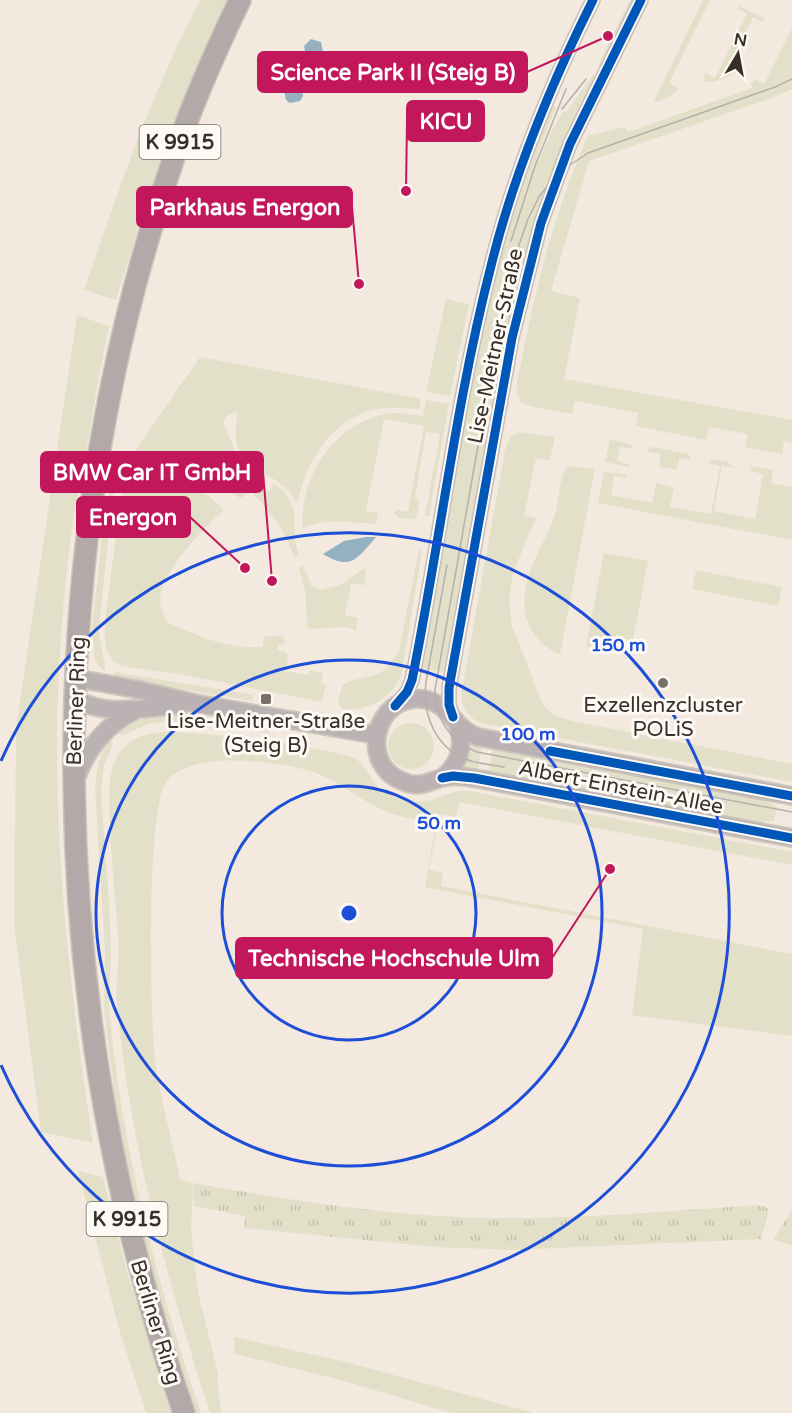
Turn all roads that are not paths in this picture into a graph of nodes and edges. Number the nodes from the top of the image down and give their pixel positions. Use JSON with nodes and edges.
{"nodes":[{"id":1,"x":240,"y":0,"type":"edge"},
{"id":2,"x":593,"y":0,"type":"edge"},
{"id":3,"x":641,"y":0,"type":"edge"},
{"id":4,"x":74,"y":688,"type":"junction"},
{"id":5,"x":199,"y":704,"type":"junction"},
{"id":6,"x":395,"y":706,"type":"junction"},
{"id":7,"x":140,"y":708,"type":"junction"},
{"id":8,"x":455,"y":720,"type":"junction"},
{"id":9,"x":376,"y":735,"type":"junction"},
{"id":10,"x":442,"y":778,"type":"junction"},
{"id":11,"x":74,"y":787,"type":"junction"},
{"id":12,"x":792,"y":796,"type":"edge"},
{"id":13,"x":792,"y":838,"type":"edge"},
{"id":14,"x":184,"y":1413,"type":"edge"}],
"edges":[{"from":1,"to":4,"type":"main road","name":"Berliner Ring","number":"K 9915"},
{"from":2,"to":6,"type":"street","name":"Lise-Meitner-Straße"},
{"from":3,"to":8,"type":"street","name":"Lise-Meitner-Straße"},
{"from":4,"to":5,"type":"street"},
{"from":4,"to":7,"type":"street"},
{"from":4,"to":11,"type":"main road","name":"Berliner Ring","number":"K 9915"},
{"from":5,"to":7,"type":"street"},
{"from":5,"to":9,"type":"street"},
{"from":6,"to":8,"type":"street","name":"Albert-Einstein-Allee"},
{"from":6,"to":9,"type":"street"},
{"from":7,"to":11,"type":"street"},
{"from":8,"to":10,"type":"street"},
{"from":8,"to":12,"type":"street","name":"Albert-Einstein-Allee"},
{"from":9,"to":10,"type":"street","name":"Albert-Einstein-Allee"},
{"from":10,"to":13,"type":"street","name":"Albert-Einstein-Allee"},
{"from":11,"to":14,"type":"main road","name":"Berliner Ring","number":"K 9915"}]}
